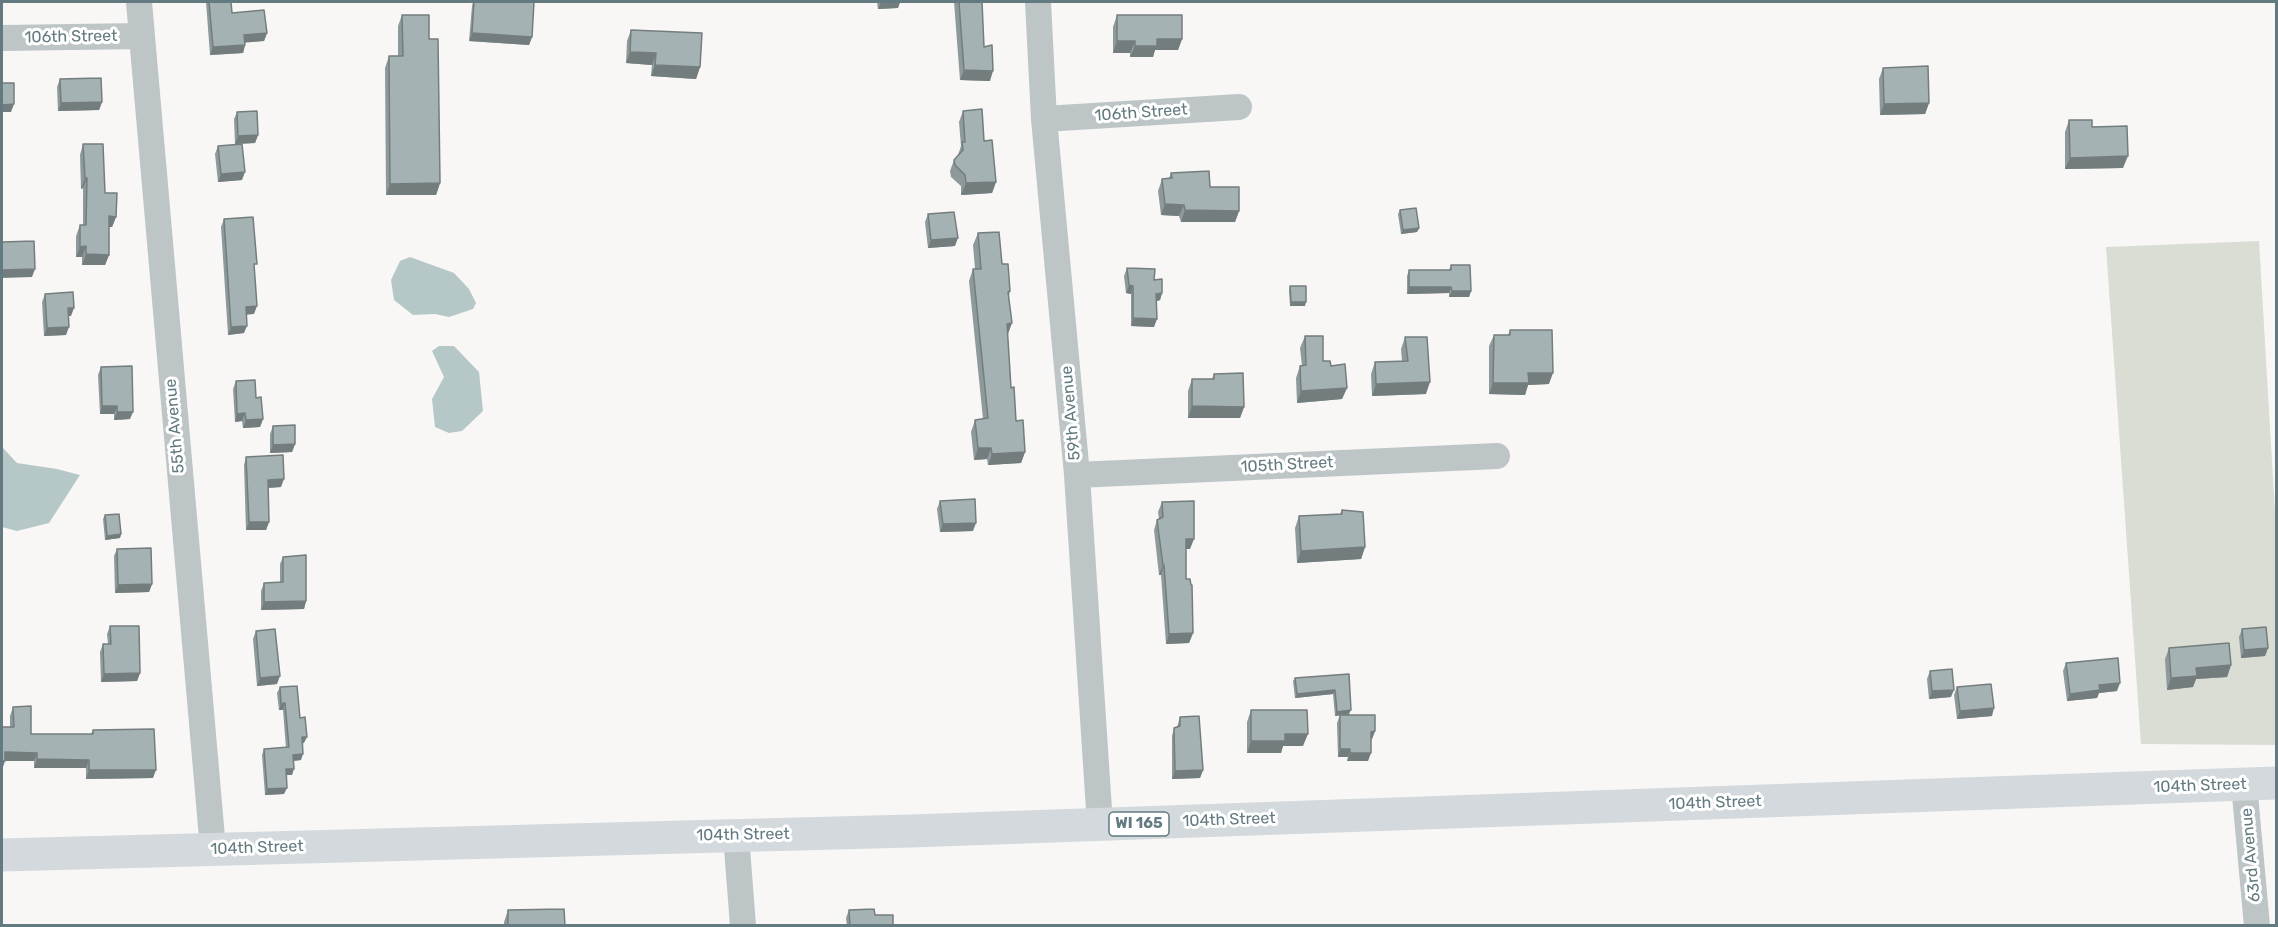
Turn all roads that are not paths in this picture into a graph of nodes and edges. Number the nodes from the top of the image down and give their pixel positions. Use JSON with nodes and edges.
{"nodes":[{"id":1,"x":139,"y":2,"type":"edge"},
{"id":2,"x":1038,"y":2,"type":"edge"},
{"id":3,"x":141,"y":36,"type":"junction"},
{"id":4,"x":2,"y":38,"type":"edge"},
{"id":5,"x":1239,"y":107,"type":"dead end"},
{"id":6,"x":1044,"y":120,"type":"junction"},
{"id":7,"x":1497,"y":456,"type":"dead end"},
{"id":8,"x":1077,"y":475,"type":"junction"},
{"id":9,"x":2277,"y":783,"type":"edge"},
{"id":10,"x":2244,"y":784,"type":"junction"},
{"id":11,"x":1100,"y":825,"type":"junction"},
{"id":12,"x":736,"y":836,"type":"junction"},
{"id":13,"x":213,"y":849,"type":"junction"},
{"id":14,"x":2,"y":855,"type":"edge"},
{"id":15,"x":743,"y":926,"type":"edge"},
{"id":16,"x":2257,"y":926,"type":"edge"}],
"edges":[{"from":1,"to":3,"type":"street","name":"55th Avenue"},
{"from":2,"to":6,"type":"street","name":"59th Avenue"},
{"from":3,"to":4,"type":"street","name":"106th Street"},
{"from":3,"to":13,"type":"street","name":"55th Avenue"},
{"from":5,"to":6,"type":"street","name":"106th Street"},
{"from":6,"to":8,"type":"street","name":"59th Avenue"},
{"from":7,"to":8,"type":"street","name":"105th Street"},
{"from":8,"to":11,"type":"street","name":"59th Avenue"},
{"from":9,"to":10,"type":"main road","name":"104th Street","number":"WI 165"},
{"from":10,"to":11,"type":"main road","name":"104th Street","number":"WI 165"},
{"from":10,"to":16,"type":"street","name":"63rd Avenue"},
{"from":11,"to":12,"type":"main road","name":"104th Street","number":"WI 165"},
{"from":12,"to":13,"type":"main road","name":"104th Street","number":"WI 165"},
{"from":12,"to":15,"type":"street"},
{"from":13,"to":14,"type":"main road","name":"104th Street","number":"WI 165"}]}
